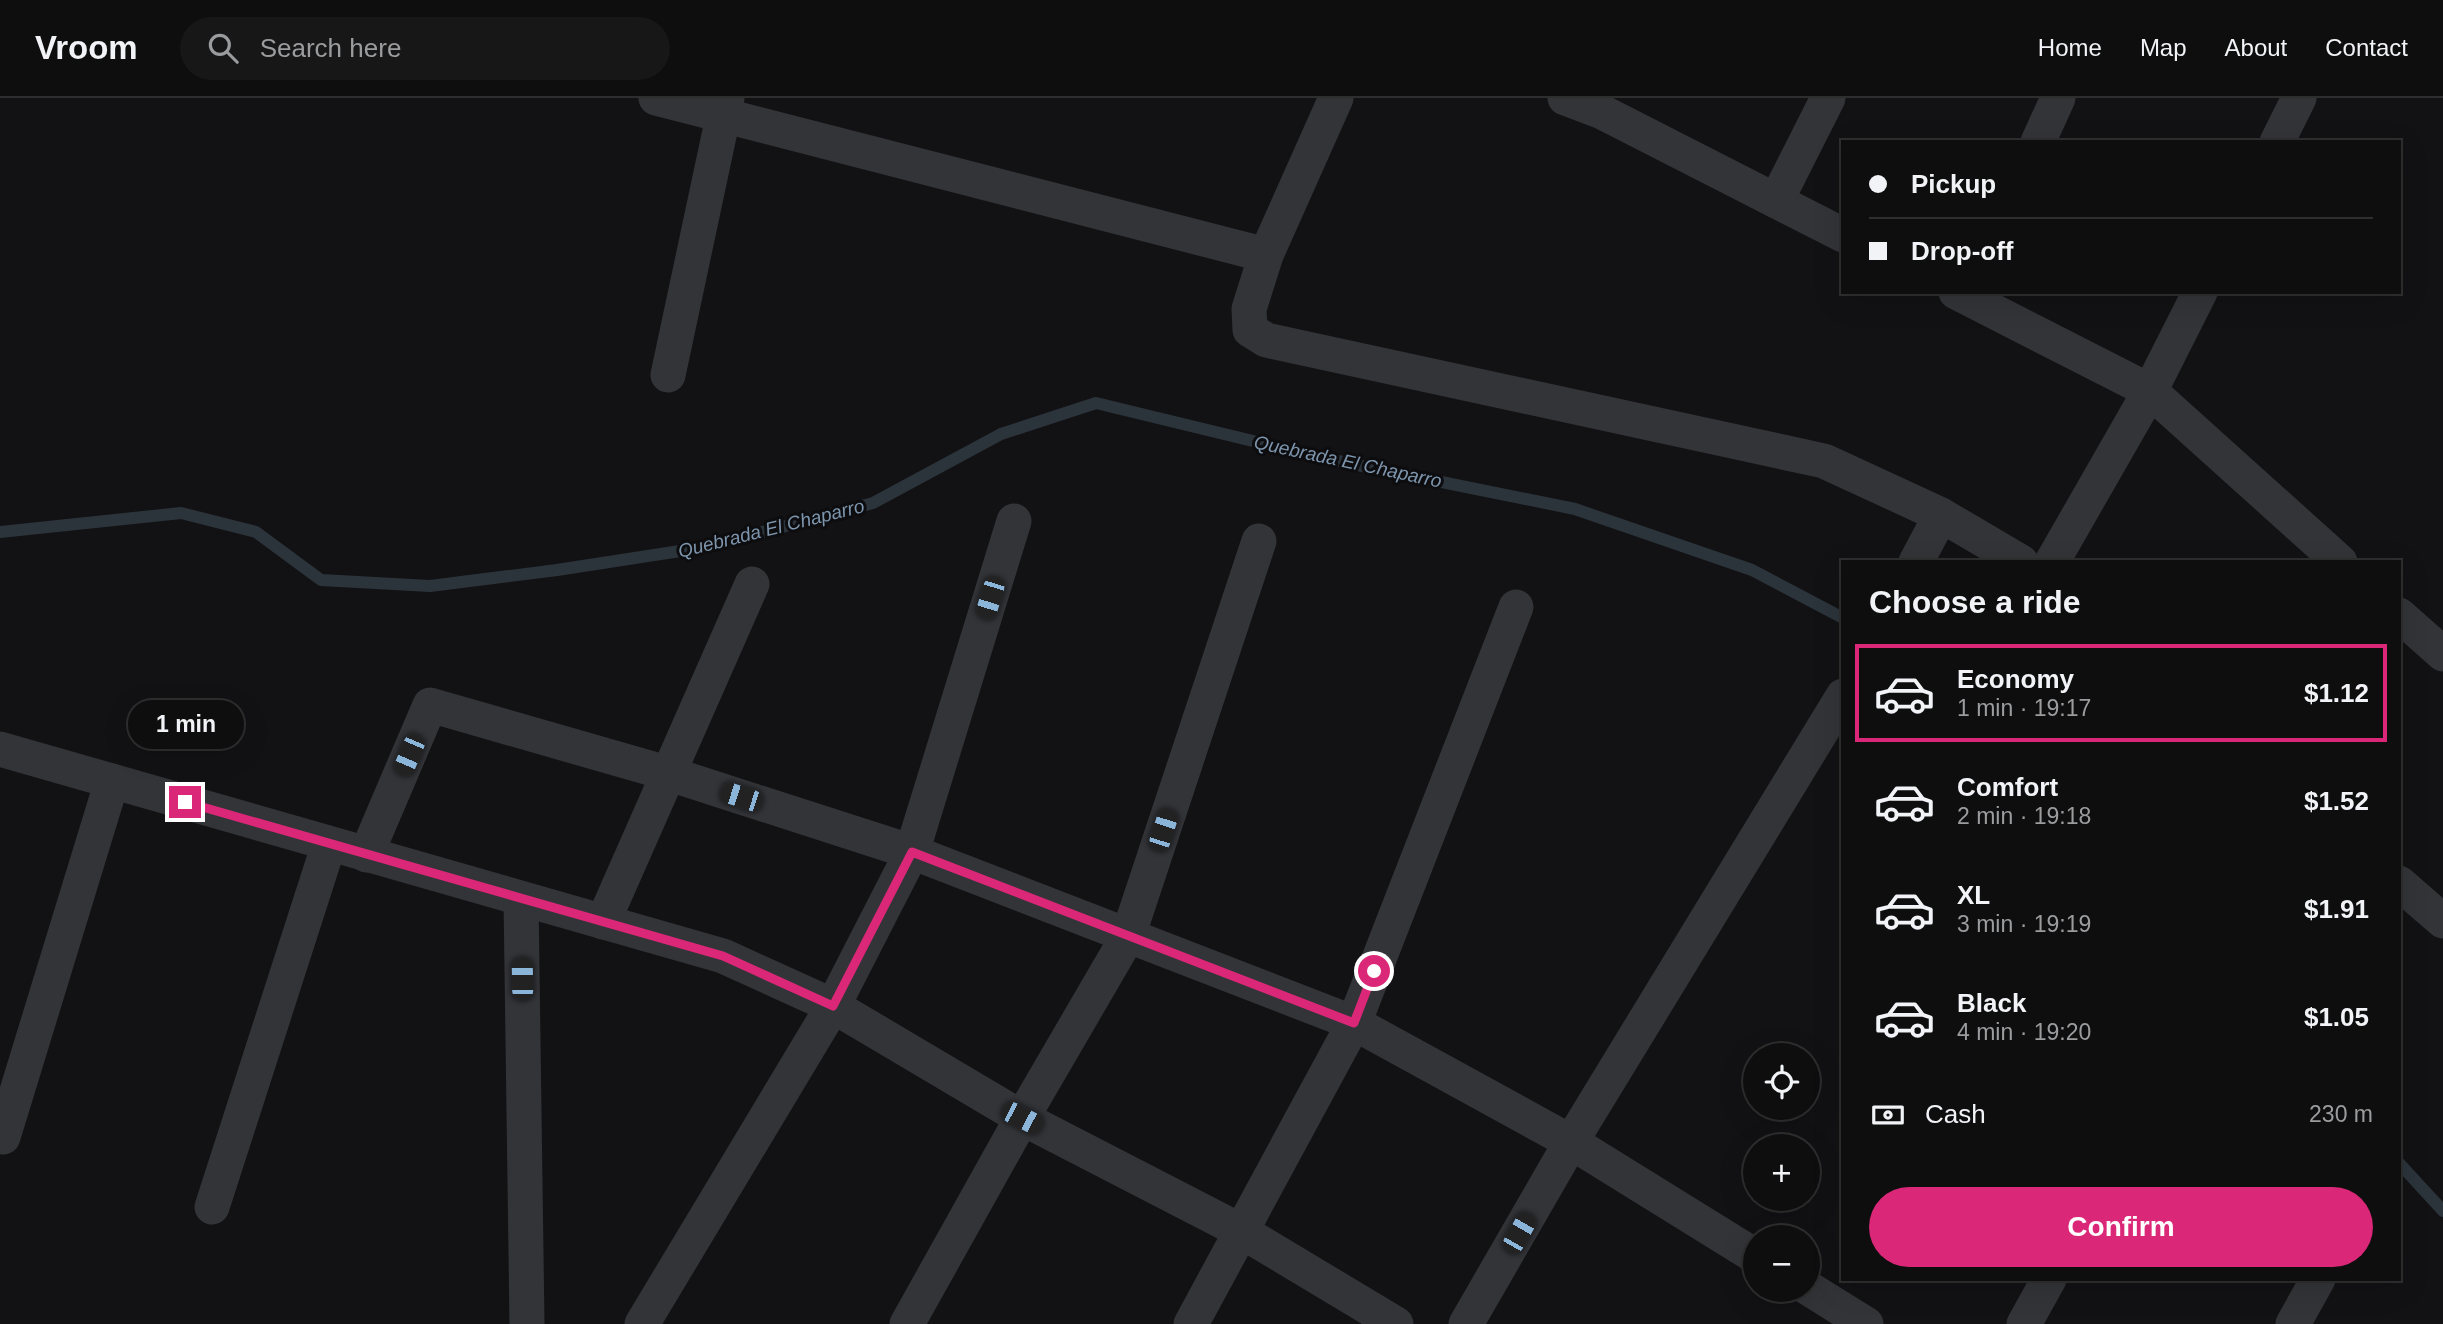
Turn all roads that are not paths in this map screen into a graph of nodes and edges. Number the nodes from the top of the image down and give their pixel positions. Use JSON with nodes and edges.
{"nodes":[{"id":1,"x":656,"y":98,"type":"edge"},
{"id":2,"x":1336,"y":98,"type":"edge"},
{"id":3,"x":1565,"y":98,"type":"edge"},
{"id":4,"x":1828,"y":98,"type":"edge"},
{"id":5,"x":2058,"y":98,"type":"edge"},
{"id":6,"x":2299,"y":98,"type":"edge"},
{"id":7,"x":1605,"y":105,"type":"edge"},
{"id":8,"x":725,"y":107,"type":"edge"},
{"id":9,"x":2039,"y":140,"type":"edge"},
{"id":10,"x":2278,"y":140,"type":"edge"},
{"id":11,"x":1776,"y":201,"type":"junction"},
{"id":12,"x":1841,"y":234,"type":"edge"},
{"id":13,"x":1266,"y":256,"type":"junction"},
{"id":14,"x":1964,"y":294,"type":"edge"},
{"id":15,"x":2199,"y":294,"type":"edge"},
{"id":16,"x":668,"y":374,"type":"dead end"},
{"id":17,"x":2150,"y":391,"type":"junction"},
{"id":18,"x":1941,"y":515,"type":"junction"},
{"id":19,"x":1014,"y":521,"type":"dead end"},
{"id":20,"x":1259,"y":541,"type":"dead end"},
{"id":21,"x":1917,"y":560,"type":"edge"},
{"id":22,"x":2018,"y":560,"type":"edge"},
{"id":23,"x":2053,"y":560,"type":"edge"},
{"id":24,"x":2338,"y":560,"type":"edge"},
{"id":25,"x":752,"y":584,"type":"dead end"},
{"id":26,"x":1516,"y":607,"type":"dead end"},
{"id":27,"x":2401,"y":617,"type":"edge"},
{"id":28,"x":2443,"y":654,"type":"edge"},
{"id":29,"x":1840,"y":701,"type":"edge"},
{"id":30,"x":0,"y":749,"type":"edge"},
{"id":31,"x":667,"y":773,"type":"junction"},
{"id":32,"x":112,"y":781,"type":"junction"},
{"id":33,"x":329,"y":844,"type":"junction"},
{"id":34,"x":912,"y":852,"type":"junction"},
{"id":35,"x":366,"y":855,"type":"junction"},
{"id":36,"x":2401,"y":885,"type":"edge"},
{"id":37,"x":521,"y":899,"type":"junction"},
{"id":38,"x":2443,"y":921,"type":"edge"},
{"id":39,"x":603,"y":922,"type":"junction"},
{"id":40,"x":1128,"y":936,"type":"junction"},
{"id":41,"x":833,"y":1006,"type":"junction"},
{"id":42,"x":1354,"y":1023,"type":"junction"},
{"id":43,"x":1022,"y":1118,"type":"junction"},
{"id":44,"x":3,"y":1137,"type":"dead end"},
{"id":45,"x":1572,"y":1142,"type":"junction"},
{"id":46,"x":212,"y":1206,"type":"dead end"},
{"id":47,"x":1241,"y":1231,"type":"junction"},
{"id":48,"x":1743,"y":1249,"type":"edge"},
{"id":49,"x":2048,"y":1281,"type":"edge"},
{"id":50,"x":2317,"y":1281,"type":"edge"},
{"id":51,"x":1820,"y":1295,"type":"edge"},
{"id":52,"x":527,"y":1324,"type":"edge"},
{"id":53,"x":642,"y":1324,"type":"edge"},
{"id":54,"x":907,"y":1324,"type":"edge"},
{"id":55,"x":1191,"y":1324,"type":"edge"},
{"id":56,"x":1396,"y":1324,"type":"edge"},
{"id":57,"x":1466,"y":1324,"type":"edge"},
{"id":58,"x":1866,"y":1324,"type":"edge"},
{"id":59,"x":2024,"y":1324,"type":"edge"},
{"id":60,"x":2293,"y":1324,"type":"edge"}],
"edges":[{"from":1,"to":8,"type":"street"},
{"from":2,"to":13,"type":"street"},
{"from":3,"to":7,"type":"street"},
{"from":4,"to":11,"type":"street"},
{"from":5,"to":9,"type":"street"},
{"from":6,"to":10,"type":"street"},
{"from":7,"to":11,"type":"street"},
{"from":8,"to":13,"type":"street"},
{"from":8,"to":16,"type":"street"},
{"from":11,"to":12,"type":"street"},
{"from":13,"to":18,"type":"street"},
{"from":14,"to":17,"type":"street"},
{"from":15,"to":17,"type":"street"},
{"from":17,"to":23,"type":"street"},
{"from":17,"to":24,"type":"street"},
{"from":18,"to":21,"type":"street"},
{"from":18,"to":22,"type":"street"},
{"from":19,"to":34,"type":"street"},
{"from":20,"to":40,"type":"street"},
{"from":25,"to":31,"type":"street"},
{"from":26,"to":42,"type":"street"},
{"from":27,"to":28,"type":"street"},
{"from":29,"to":45,"type":"street"},
{"from":30,"to":32,"type":"street"},
{"from":31,"to":34,"type":"street"},
{"from":31,"to":35,"type":"street"},
{"from":31,"to":39,"type":"street"},
{"from":32,"to":33,"type":"street"},
{"from":32,"to":44,"type":"street"},
{"from":33,"to":35,"type":"street"},
{"from":33,"to":46,"type":"street"},
{"from":34,"to":40,"type":"street"},
{"from":34,"to":41,"type":"street"},
{"from":35,"to":37,"type":"street"},
{"from":36,"to":38,"type":"street"},
{"from":37,"to":39,"type":"street"},
{"from":37,"to":52,"type":"street"},
{"from":39,"to":41,"type":"street"},
{"from":40,"to":42,"type":"street"},
{"from":40,"to":43,"type":"street"},
{"from":41,"to":43,"type":"street"},
{"from":41,"to":53,"type":"street"},
{"from":42,"to":45,"type":"street"},
{"from":42,"to":47,"type":"street"},
{"from":43,"to":47,"type":"street"},
{"from":43,"to":54,"type":"street"},
{"from":45,"to":48,"type":"street"},
{"from":45,"to":57,"type":"street"},
{"from":47,"to":55,"type":"street"},
{"from":47,"to":56,"type":"street"},
{"from":49,"to":59,"type":"street"},
{"from":50,"to":60,"type":"street"},
{"from":51,"to":58,"type":"street"}]}
